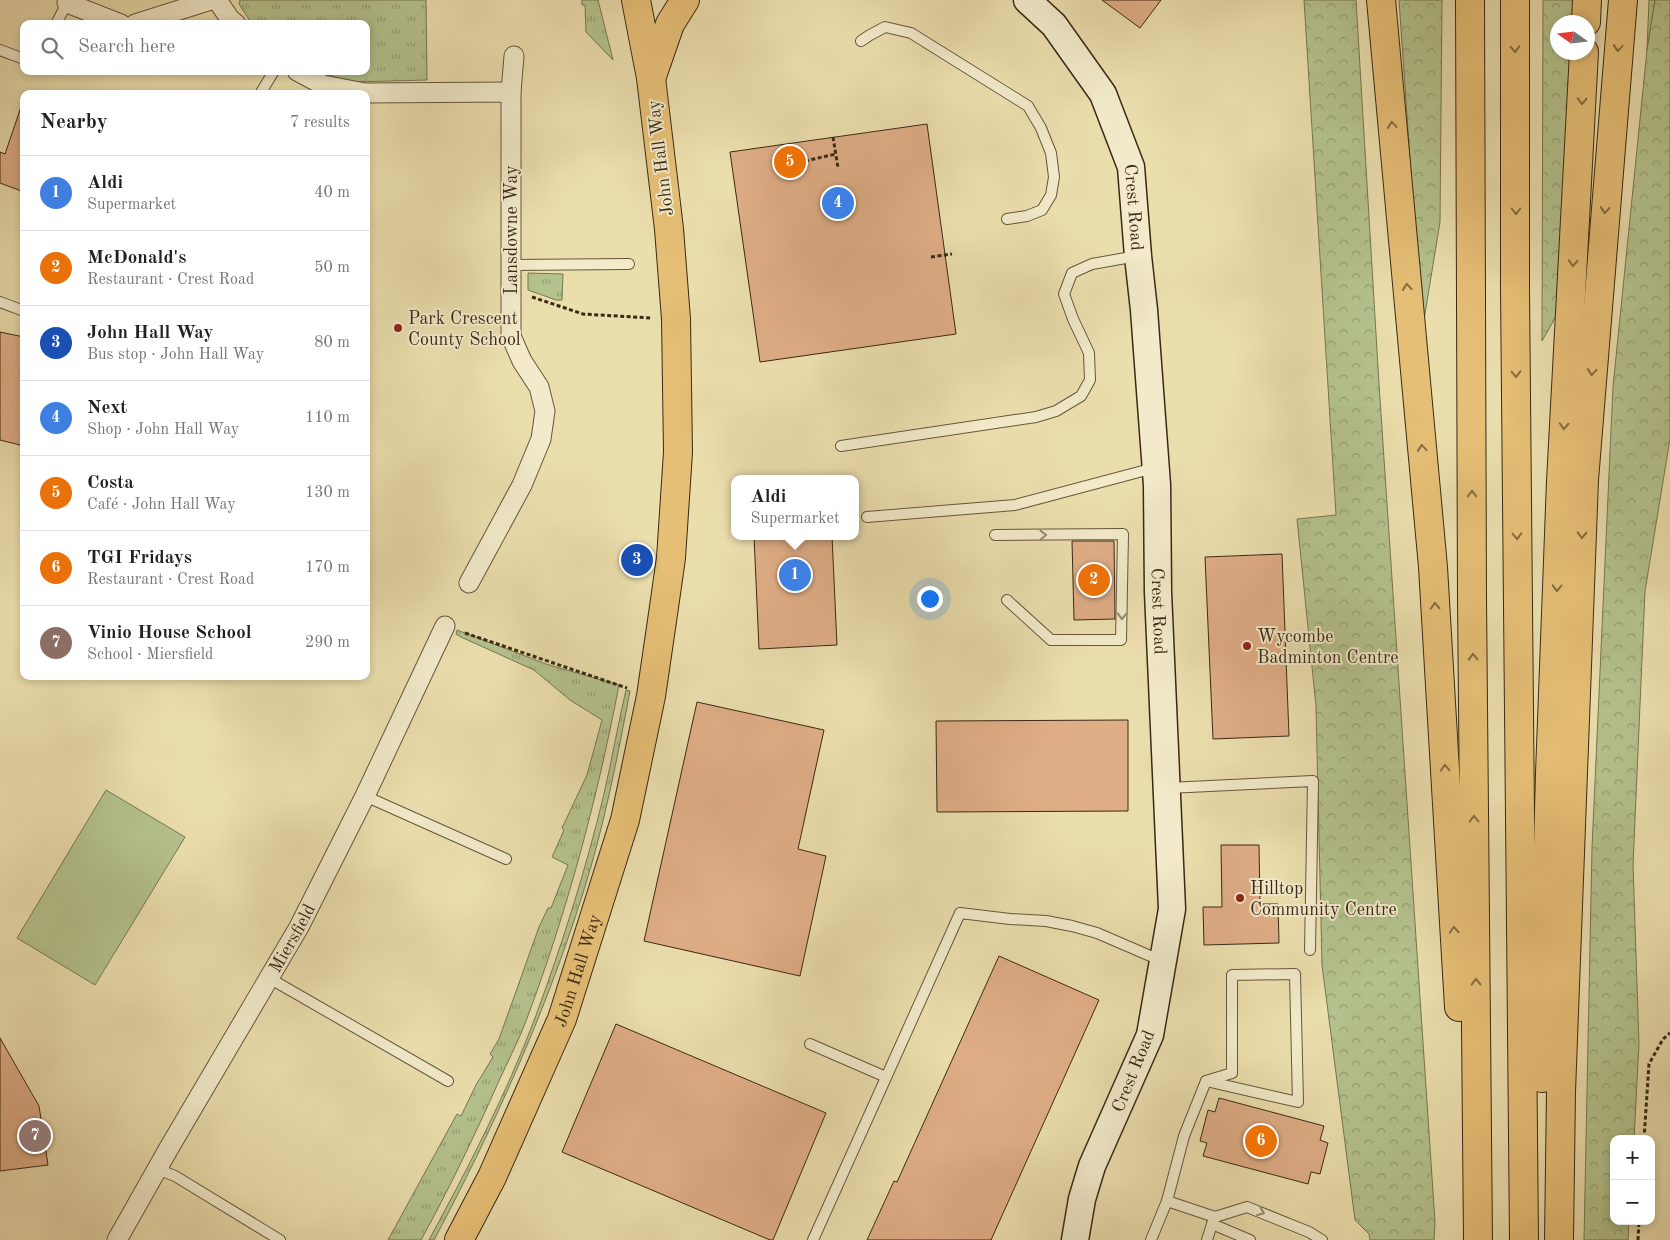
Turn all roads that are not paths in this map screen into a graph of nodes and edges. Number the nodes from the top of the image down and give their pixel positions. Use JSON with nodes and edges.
{"nodes":[{"id":1,"x":211,"y":0,"type":"edge"},
{"id":2,"x":217,"y":0,"type":"edge"},
{"id":3,"x":636,"y":0,"type":"edge"},
{"id":4,"x":684,"y":0,"type":"edge"},
{"id":5,"x":1027,"y":0,"type":"edge"},
{"id":6,"x":1381,"y":0,"type":"edge"},
{"id":7,"x":1470,"y":0,"type":"edge"},
{"id":8,"x":1515,"y":0,"type":"edge"},
{"id":9,"x":1587,"y":0,"type":"edge"},
{"id":10,"x":1623,"y":0,"type":"edge"},
{"id":11,"x":67,"y":1,"type":"edge"},
{"id":12,"x":1586,"y":15,"type":"edge"},
{"id":13,"x":58,"y":20,"type":"edge"},
{"id":14,"x":112,"y":20,"type":"edge"},
{"id":15,"x":147,"y":20,"type":"edge"},
{"id":16,"x":231,"y":20,"type":"edge"},
{"id":17,"x":861,"y":41,"type":"dead end"},
{"id":18,"x":0,"y":50,"type":"edge"},
{"id":19,"x":514,"y":56,"type":"dead end"},
{"id":20,"x":20,"y":58,"type":"edge"},
{"id":21,"x":1584,"y":60,"type":"edge"},
{"id":22,"x":272,"y":75,"type":"edge"},
{"id":23,"x":305,"y":75,"type":"edge"},
{"id":24,"x":651,"y":78,"type":"junction"},
{"id":25,"x":262,"y":90,"type":"edge"},
{"id":26,"x":349,"y":90,"type":"edge"},
{"id":27,"x":511,"y":92,"type":"junction"},
{"id":28,"x":370,"y":93,"type":"edge"},
{"id":29,"x":1006,"y":219,"type":"dead end"},
{"id":30,"x":1138,"y":256,"type":"junction"},
{"id":31,"x":629,"y":264,"type":"dead end"},
{"id":32,"x":511,"y":265,"type":"junction"},
{"id":33,"x":0,"y":302,"type":"edge"},
{"id":34,"x":20,"y":310,"type":"edge"},
{"id":35,"x":841,"y":446,"type":"dead end"},
{"id":36,"x":1155,"y":468,"type":"junction"},
{"id":37,"x":867,"y":517,"type":"dead end"},
{"id":38,"x":994,"y":535,"type":"dead end"},
{"id":39,"x":470,"y":583,"type":"dead end"},
{"id":40,"x":1007,"y":600,"type":"dead end"},
{"id":41,"x":445,"y":626,"type":"road end"},
{"id":42,"x":1167,"y":788,"type":"junction"},
{"id":43,"x":365,"y":796,"type":"junction"},
{"id":44,"x":506,"y":859,"type":"dead end"},
{"id":45,"x":1310,"y":950,"type":"dead end"},
{"id":46,"x":1163,"y":962,"type":"junction"},
{"id":47,"x":269,"y":978,"type":"junction"},
{"id":48,"x":810,"y":1044,"type":"dead end"},
{"id":49,"x":886,"y":1077,"type":"junction"},
{"id":50,"x":1206,"y":1080,"type":"junction"},
{"id":51,"x":448,"y":1082,"type":"dead end"},
{"id":52,"x":157,"y":1169,"type":"junction"},
{"id":53,"x":1167,"y":1201,"type":"junction"},
{"id":54,"x":1213,"y":1221,"type":"junction"},
{"id":55,"x":1478,"y":1231,"type":"edge"},
{"id":56,"x":117,"y":1240,"type":"edge"},
{"id":57,"x":280,"y":1240,"type":"edge"},
{"id":58,"x":459,"y":1240,"type":"edge"},
{"id":59,"x":813,"y":1240,"type":"edge"},
{"id":60,"x":1075,"y":1240,"type":"edge"},
{"id":61,"x":1152,"y":1240,"type":"edge"},
{"id":62,"x":1207,"y":1240,"type":"edge"},
{"id":63,"x":1250,"y":1240,"type":"edge"},
{"id":64,"x":1322,"y":1240,"type":"edge"},
{"id":65,"x":1524,"y":1240,"type":"edge"},
{"id":66,"x":1534,"y":1240,"type":"edge"},
{"id":67,"x":1559,"y":1240,"type":"edge"}],
"edges":[{"from":1,"to":15,"type":"street"},
{"from":2,"to":16,"type":"street"},
{"from":3,"to":24,"type":"highway","name":"John Hall Way"},
{"from":4,"to":24,"type":"highway"},
{"from":5,"to":30,"type":"street","name":"Crest Road"},
{"from":55,"to":6,"type":"highway","one_way":true},
{"from":55,"to":7,"type":"highway","one_way":true},
{"from":8,"to":65,"type":"highway","one_way":true},
{"from":9,"to":12,"type":"highway"},
{"from":10,"to":67,"type":"highway","one_way":true},
{"from":11,"to":13,"type":"lane"},
{"from":11,"to":14,"type":"street"},
{"from":17,"to":29,"type":"lane"},
{"from":18,"to":20,"type":"lane"},
{"from":19,"to":27,"type":"street","name":"Lansdowne Way"},
{"from":21,"to":66,"type":"highway","one_way":true},
{"from":22,"to":25,"type":"lane"},
{"from":23,"to":26,"type":"street"},
{"from":24,"to":58,"type":"highway","name":"John Hall Way"},
{"from":27,"to":28,"type":"street"},
{"from":27,"to":32,"type":"street","name":"Lansdowne Way"},
{"from":30,"to":35,"type":"lane"},
{"from":30,"to":36,"type":"street","name":"Crest Road"},
{"from":31,"to":32,"type":"lane"},
{"from":32,"to":39,"type":"street","name":"Lansdowne Way"},
{"from":33,"to":34,"type":"lane"},
{"from":36,"to":37,"type":"lane"},
{"from":36,"to":42,"type":"street","name":"Crest Road"},
{"from":38,"to":40,"type":"lane","one_way":true},
{"from":41,"to":43,"type":"street","name":"Miersfield"},
{"from":42,"to":45,"type":"lane"},
{"from":42,"to":46,"type":"street","name":"Crest Road"},
{"from":43,"to":44,"type":"lane"},
{"from":43,"to":47,"type":"street","name":"Miersfield"},
{"from":46,"to":49,"type":"lane"},
{"from":46,"to":60,"type":"street","name":"Crest Road"},
{"from":47,"to":51,"type":"lane"},
{"from":47,"to":52,"type":"street","name":"Miersfield"},
{"from":48,"to":49,"type":"lane"},
{"from":49,"to":59,"type":"lane"},
{"from":50,"to":50,"type":"lane"},
{"from":50,"to":53,"type":"lane"},
{"from":52,"to":56,"type":"street","name":"Miersfield"},
{"from":52,"to":57,"type":"lane"},
{"from":53,"to":54,"type":"lane"},
{"from":53,"to":61,"type":"lane"},
{"from":54,"to":62,"type":"lane"},
{"from":54,"to":63,"type":"lane"},
{"from":54,"to":64,"type":"lane","one_way":true}]}
